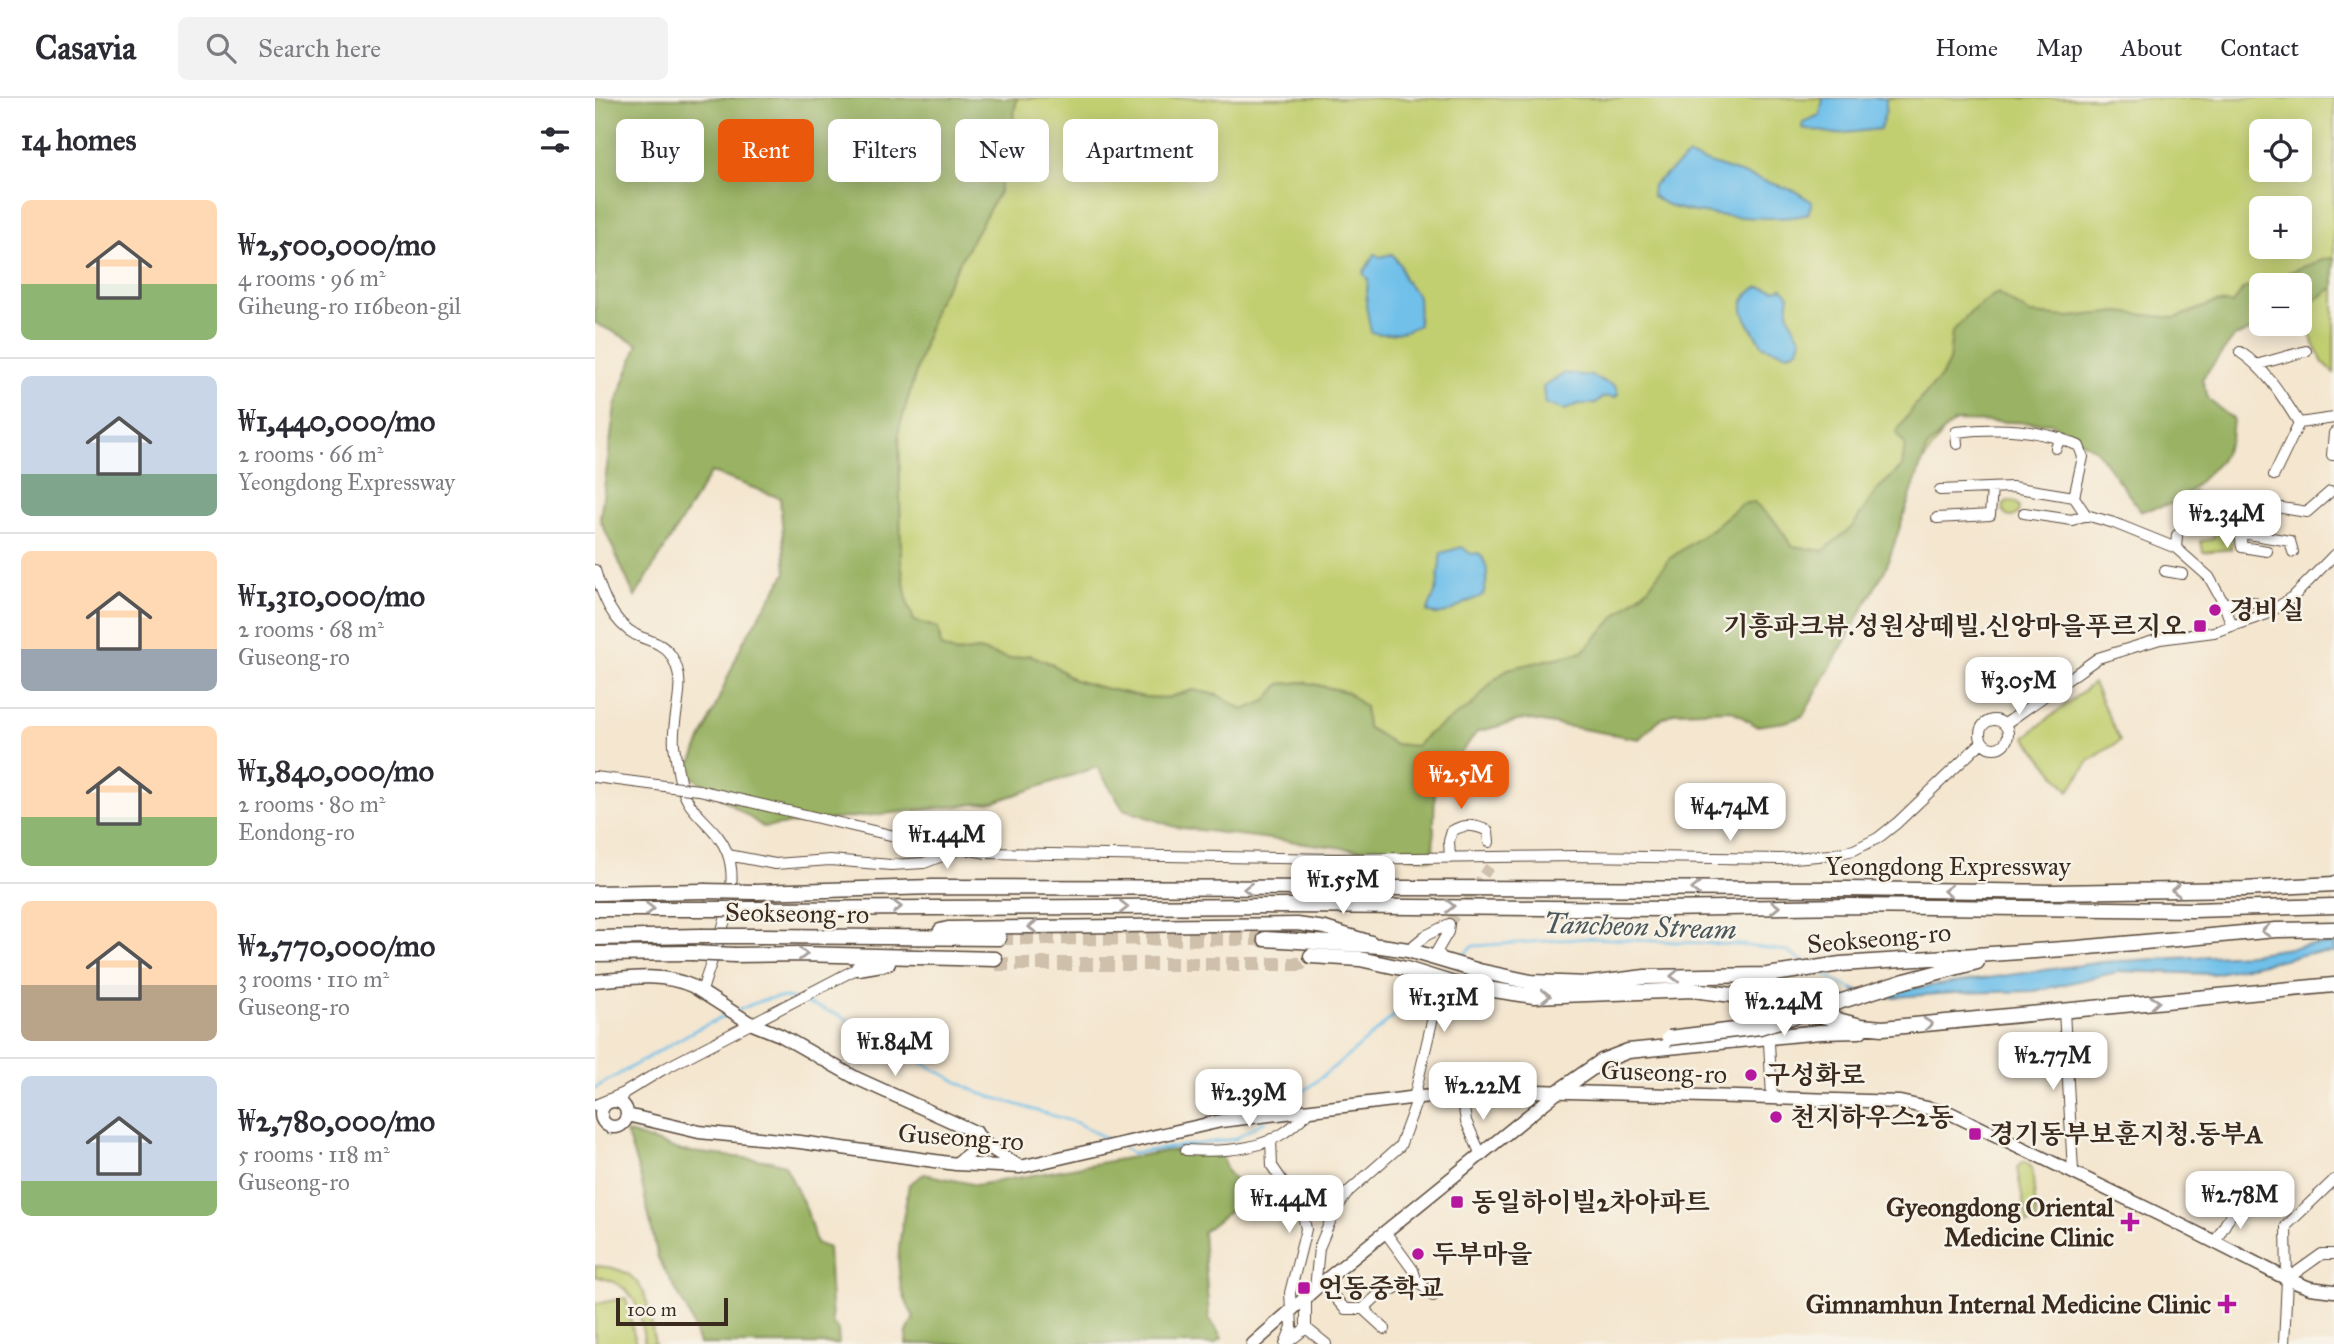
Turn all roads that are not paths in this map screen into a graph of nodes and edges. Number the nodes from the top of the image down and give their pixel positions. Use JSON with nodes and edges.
{"nodes":[{"id":1,"x":2306,"y":351,"type":"dead end"},
{"id":2,"x":2240,"y":352,"type":"dead end"},
{"id":3,"x":2256,"y":365,"type":"junction"},
{"id":4,"x":2334,"y":418,"type":"edge"},
{"id":5,"x":2299,"y":423,"type":"junction"},
{"id":6,"x":2334,"y":433,"type":"edge"},
{"id":7,"x":1957,"y":444,"type":"dead end"},
{"id":8,"x":2334,"y":455,"type":"edge"},
{"id":9,"x":2274,"y":475,"type":"dead end"},
{"id":10,"x":1991,"y":488,"type":"junction"},
{"id":11,"x":1940,"y":490,"type":"dead end"},
{"id":12,"x":2330,"y":492,"type":"dead end"},
{"id":13,"x":2074,"y":497,"type":"junction"},
{"id":14,"x":2243,"y":502,"type":"dead end"},
{"id":15,"x":2282,"y":508,"type":"dead end"},
{"id":16,"x":2024,"y":513,"type":"dead end"},
{"id":17,"x":2086,"y":514,"type":"junction"},
{"id":18,"x":1937,"y":517,"type":"dead end"},
{"id":19,"x":2242,"y":533,"type":"junction"},
{"id":20,"x":2177,"y":535,"type":"dead end"},
{"id":21,"x":2176,"y":548,"type":"junction"},
{"id":22,"x":2267,"y":551,"type":"dead end"},
{"id":23,"x":2293,"y":552,"type":"dead end"},
{"id":24,"x":2334,"y":555,"type":"edge"},
{"id":25,"x":595,"y":570,"type":"edge"},
{"id":26,"x":2165,"y":571,"type":"dead end"},
{"id":27,"x":2182,"y":574,"type":"dead end"},
{"id":28,"x":2253,"y":602,"type":"dead end"},
{"id":29,"x":2224,"y":603,"type":"junction"},
{"id":30,"x":2232,"y":626,"type":"junction"},
{"id":31,"x":2005,"y":724,"type":"junction"},
{"id":32,"x":1982,"y":742,"type":"junction"},
{"id":33,"x":595,"y":777,"type":"edge"},
{"id":34,"x":926,"y":842,"type":"junction"},
{"id":35,"x":1489,"y":842,"type":"dead end"},
{"id":36,"x":960,"y":848,"type":"junction"},
{"id":37,"x":728,"y":855,"type":"junction"},
{"id":38,"x":1450,"y":858,"type":"junction"},
{"id":39,"x":925,"y":863,"type":"junction"},
{"id":40,"x":2334,"y":884,"type":"edge"},
{"id":41,"x":595,"y":893,"type":"edge"},
{"id":42,"x":2334,"y":906,"type":"edge"},
{"id":43,"x":595,"y":909,"type":"edge"},
{"id":44,"x":2334,"y":929,"type":"edge"},
{"id":45,"x":940,"y":930,"type":"dead end"},
{"id":46,"x":595,"y":938,"type":"edge"},
{"id":47,"x":999,"y":939,"type":"tunnel mouth"},
{"id":48,"x":1265,"y":939,"type":"tunnel mouth"},
{"id":49,"x":1381,"y":946,"type":"junction"},
{"id":50,"x":2078,"y":948,"type":"junction"},
{"id":51,"x":1412,"y":951,"type":"junction"},
{"id":52,"x":595,"y":954,"type":"edge"},
{"id":53,"x":1311,"y":956,"type":"tunnel mouth"},
{"id":54,"x":1441,"y":956,"type":"dead end"},
{"id":55,"x":858,"y":968,"type":"joint"},
{"id":56,"x":1767,"y":975,"type":"junction"},
{"id":57,"x":595,"y":981,"type":"edge"},
{"id":58,"x":2334,"y":985,"type":"edge"},
{"id":59,"x":1469,"y":987,"type":"junction"},
{"id":60,"x":702,"y":991,"type":"junction"},
{"id":61,"x":1748,"y":997,"type":"junction"},
{"id":62,"x":1794,"y":1010,"type":"junction"},
{"id":63,"x":2064,"y":1011,"type":"junction"},
{"id":64,"x":745,"y":1019,"type":"junction"},
{"id":65,"x":1883,"y":1028,"type":"junction"},
{"id":66,"x":1768,"y":1038,"type":"junction"},
{"id":67,"x":1559,"y":1091,"type":"junction"},
{"id":68,"x":1462,"y":1096,"type":"junction"},
{"id":69,"x":1772,"y":1097,"type":"junction"},
{"id":70,"x":622,"y":1098,"type":"junction"},
{"id":71,"x":1416,"y":1098,"type":"junction"},
{"id":72,"x":595,"y":1105,"type":"edge"},
{"id":73,"x":1312,"y":1110,"type":"junction"},
{"id":74,"x":627,"y":1115,"type":"junction"},
{"id":75,"x":598,"y":1119,"type":"edge"},
{"id":76,"x":975,"y":1132,"type":"junction"},
{"id":77,"x":1271,"y":1139,"type":"junction"},
{"id":78,"x":1186,"y":1150,"type":"dead end"},
{"id":79,"x":1481,"y":1155,"type":"junction"},
{"id":80,"x":955,"y":1164,"type":"junction"},
{"id":81,"x":1020,"y":1167,"type":"junction"},
{"id":82,"x":2073,"y":1171,"type":"junction"},
{"id":83,"x":2334,"y":1180,"type":"edge"},
{"id":84,"x":2237,"y":1205,"type":"dead end"},
{"id":85,"x":1386,"y":1233,"type":"junction"},
{"id":86,"x":2215,"y":1242,"type":"junction"},
{"id":87,"x":2334,"y":1254,"type":"edge"},
{"id":88,"x":1416,"y":1279,"type":"junction"},
{"id":89,"x":2287,"y":1279,"type":"junction"},
{"id":90,"x":1314,"y":1290,"type":"junction"},
{"id":91,"x":2334,"y":1291,"type":"edge"},
{"id":92,"x":1433,"y":1296,"type":"dead end"},
{"id":93,"x":1292,"y":1309,"type":"junction"},
{"id":94,"x":1363,"y":1309,"type":"junction"},
{"id":95,"x":1306,"y":1328,"type":"junction"},
{"id":96,"x":1385,"y":1329,"type":"dead end"},
{"id":97,"x":1253,"y":1344,"type":"edge"},
{"id":98,"x":1285,"y":1344,"type":"edge"},
{"id":99,"x":1326,"y":1344,"type":"edge"},
{"id":100,"x":2284,"y":1344,"type":"edge"}],
"edges":[{"from":1,"to":3,"type":"street"},
{"from":2,"to":3,"type":"street"},
{"from":3,"to":5,"type":"street"},
{"from":4,"to":5,"type":"street"},
{"from":5,"to":9,"type":"street"},
{"from":6,"to":8,"type":"street"},
{"from":7,"to":13,"type":"street"},
{"from":10,"to":11,"type":"street"},
{"from":10,"to":13,"type":"street"},
{"from":10,"to":18,"type":"street"},
{"from":12,"to":15,"type":"street"},
{"from":13,"to":17,"type":"street"},
{"from":14,"to":19,"type":"street"},
{"from":16,"to":17,"type":"street"},
{"from":17,"to":21,"type":"street"},
{"from":19,"to":22,"type":"street"},
{"from":19,"to":23,"type":"street"},
{"from":20,"to":21,"type":"street"},
{"from":21,"to":29,"type":"street"},
{"from":24,"to":30,"type":"street"},
{"from":25,"to":37,"type":"street"},
{"from":26,"to":27,"type":"street"},
{"from":28,"to":29,"type":"street"},
{"from":29,"to":30,"type":"street"},
{"from":30,"to":31,"type":"street"},
{"from":31,"to":32,"type":"street"},
{"from":31,"to":32,"type":"street"},
{"from":32,"to":38,"type":"street"},
{"from":33,"to":34,"type":"street","bridge":true},
{"from":34,"to":36,"type":"street"},
{"from":34,"to":39,"type":"street"},
{"from":35,"to":38,"type":"street"},
{"from":36,"to":38,"type":"street"},
{"from":36,"to":39,"type":"street"},
{"from":37,"to":39,"type":"street"},
{"from":37,"to":60,"type":"street"},
{"from":40,"to":41,"type":"highway","name":"Yeongdong Expressway","one_way":true,"bridge":true},
{"from":43,"to":42,"type":"highway","name":"Yeongdong Expressway","one_way":true,"bridge":true},
{"from":44,"to":50,"type":"highway","name":"Seokseong-ro","one_way":true},
{"from":49,"to":45,"type":"main road","one_way":true},
{"from":46,"to":47,"type":"highway","name":"Seokseong-ro","bridge":true},
{"from":48,"to":49,"type":"highway","name":"Seokseong-ro"},
{"from":49,"to":51,"type":"highway","name":"Seokseong-ro"},
{"from":50,"to":56,"type":"highway","name":"Seokseong-ro"},
{"from":50,"to":67,"type":"highway","bridge":true},
{"from":51,"to":54,"type":"street"},
{"from":56,"to":51,"type":"highway","name":"Seokseong-ro","one_way":true},
{"from":52,"to":55,"type":"highway","name":"Seokseong-ro","one_way":true,"bridge":true},
{"from":53,"to":59,"type":"highway"},
{"from":55,"to":64,"type":"street"},
{"from":56,"to":62,"type":"highway"},
{"from":57,"to":60,"type":"main road"},
{"from":63,"to":58,"type":"highway","one_way":true},
{"from":59,"to":61,"type":"highway","one_way":true},
{"from":59,"to":71,"type":"street"},
{"from":60,"to":64,"type":"main road"},
{"from":61,"to":62,"type":"highway"},
{"from":61,"to":66,"type":"street"},
{"from":62,"to":65,"type":"highway"},
{"from":65,"to":63,"type":"highway","one_way":true},
{"from":63,"to":82,"type":"street"},
{"from":64,"to":70,"type":"street"},
{"from":64,"to":76,"type":"main road"},
{"from":65,"to":66,"type":"highway"},
{"from":66,"to":67,"type":"highway"},
{"from":66,"to":69,"type":"street"},
{"from":67,"to":68,"type":"main road","name":"Guseong-ro"},
{"from":67,"to":69,"type":"main road","name":"Guseong-ro"},
{"from":67,"to":79,"type":"main road"},
{"from":68,"to":71,"type":"main road","name":"Guseong-ro"},
{"from":68,"to":79,"type":"street"},
{"from":69,"to":82,"type":"main road","name":"Guseong-ro"},
{"from":70,"to":72,"type":"street"},
{"from":70,"to":74,"type":"main road"},
{"from":70,"to":75,"type":"main road"},
{"from":71,"to":73,"type":"main road","name":"Guseong-ro"},
{"from":71,"to":90,"type":"street"},
{"from":73,"to":77,"type":"street"},
{"from":73,"to":81,"type":"main road","name":"Guseong-ro"},
{"from":74,"to":75,"type":"main road"},
{"from":74,"to":80,"type":"main road","name":"Guseong-ro"},
{"from":76,"to":80,"type":"main road"},
{"from":76,"to":81,"type":"main road"},
{"from":77,"to":78,"type":"street"},
{"from":77,"to":93,"type":"street"},
{"from":79,"to":85,"type":"main road"},
{"from":80,"to":81,"type":"main road","name":"Guseong-ro"},
{"from":82,"to":86,"type":"main road","name":"Guseong-ro"},
{"from":83,"to":89,"type":"street"},
{"from":84,"to":86,"type":"street"},
{"from":85,"to":88,"type":"street"},
{"from":85,"to":90,"type":"main road"},
{"from":86,"to":89,"type":"main road","name":"Guseong-ro"},
{"from":87,"to":89,"type":"street"},
{"from":88,"to":92,"type":"street"},
{"from":88,"to":94,"type":"street"},
{"from":89,"to":91,"type":"main road","name":"Guseong-ro"},
{"from":89,"to":100,"type":"street"},
{"from":90,"to":93,"type":"main road"},
{"from":90,"to":94,"type":"street"},
{"from":90,"to":95,"type":"street"},
{"from":93,"to":97,"type":"main road"},
{"from":93,"to":98,"type":"street"},
{"from":94,"to":96,"type":"street"},
{"from":95,"to":98,"type":"street"},
{"from":95,"to":99,"type":"street"}]}
